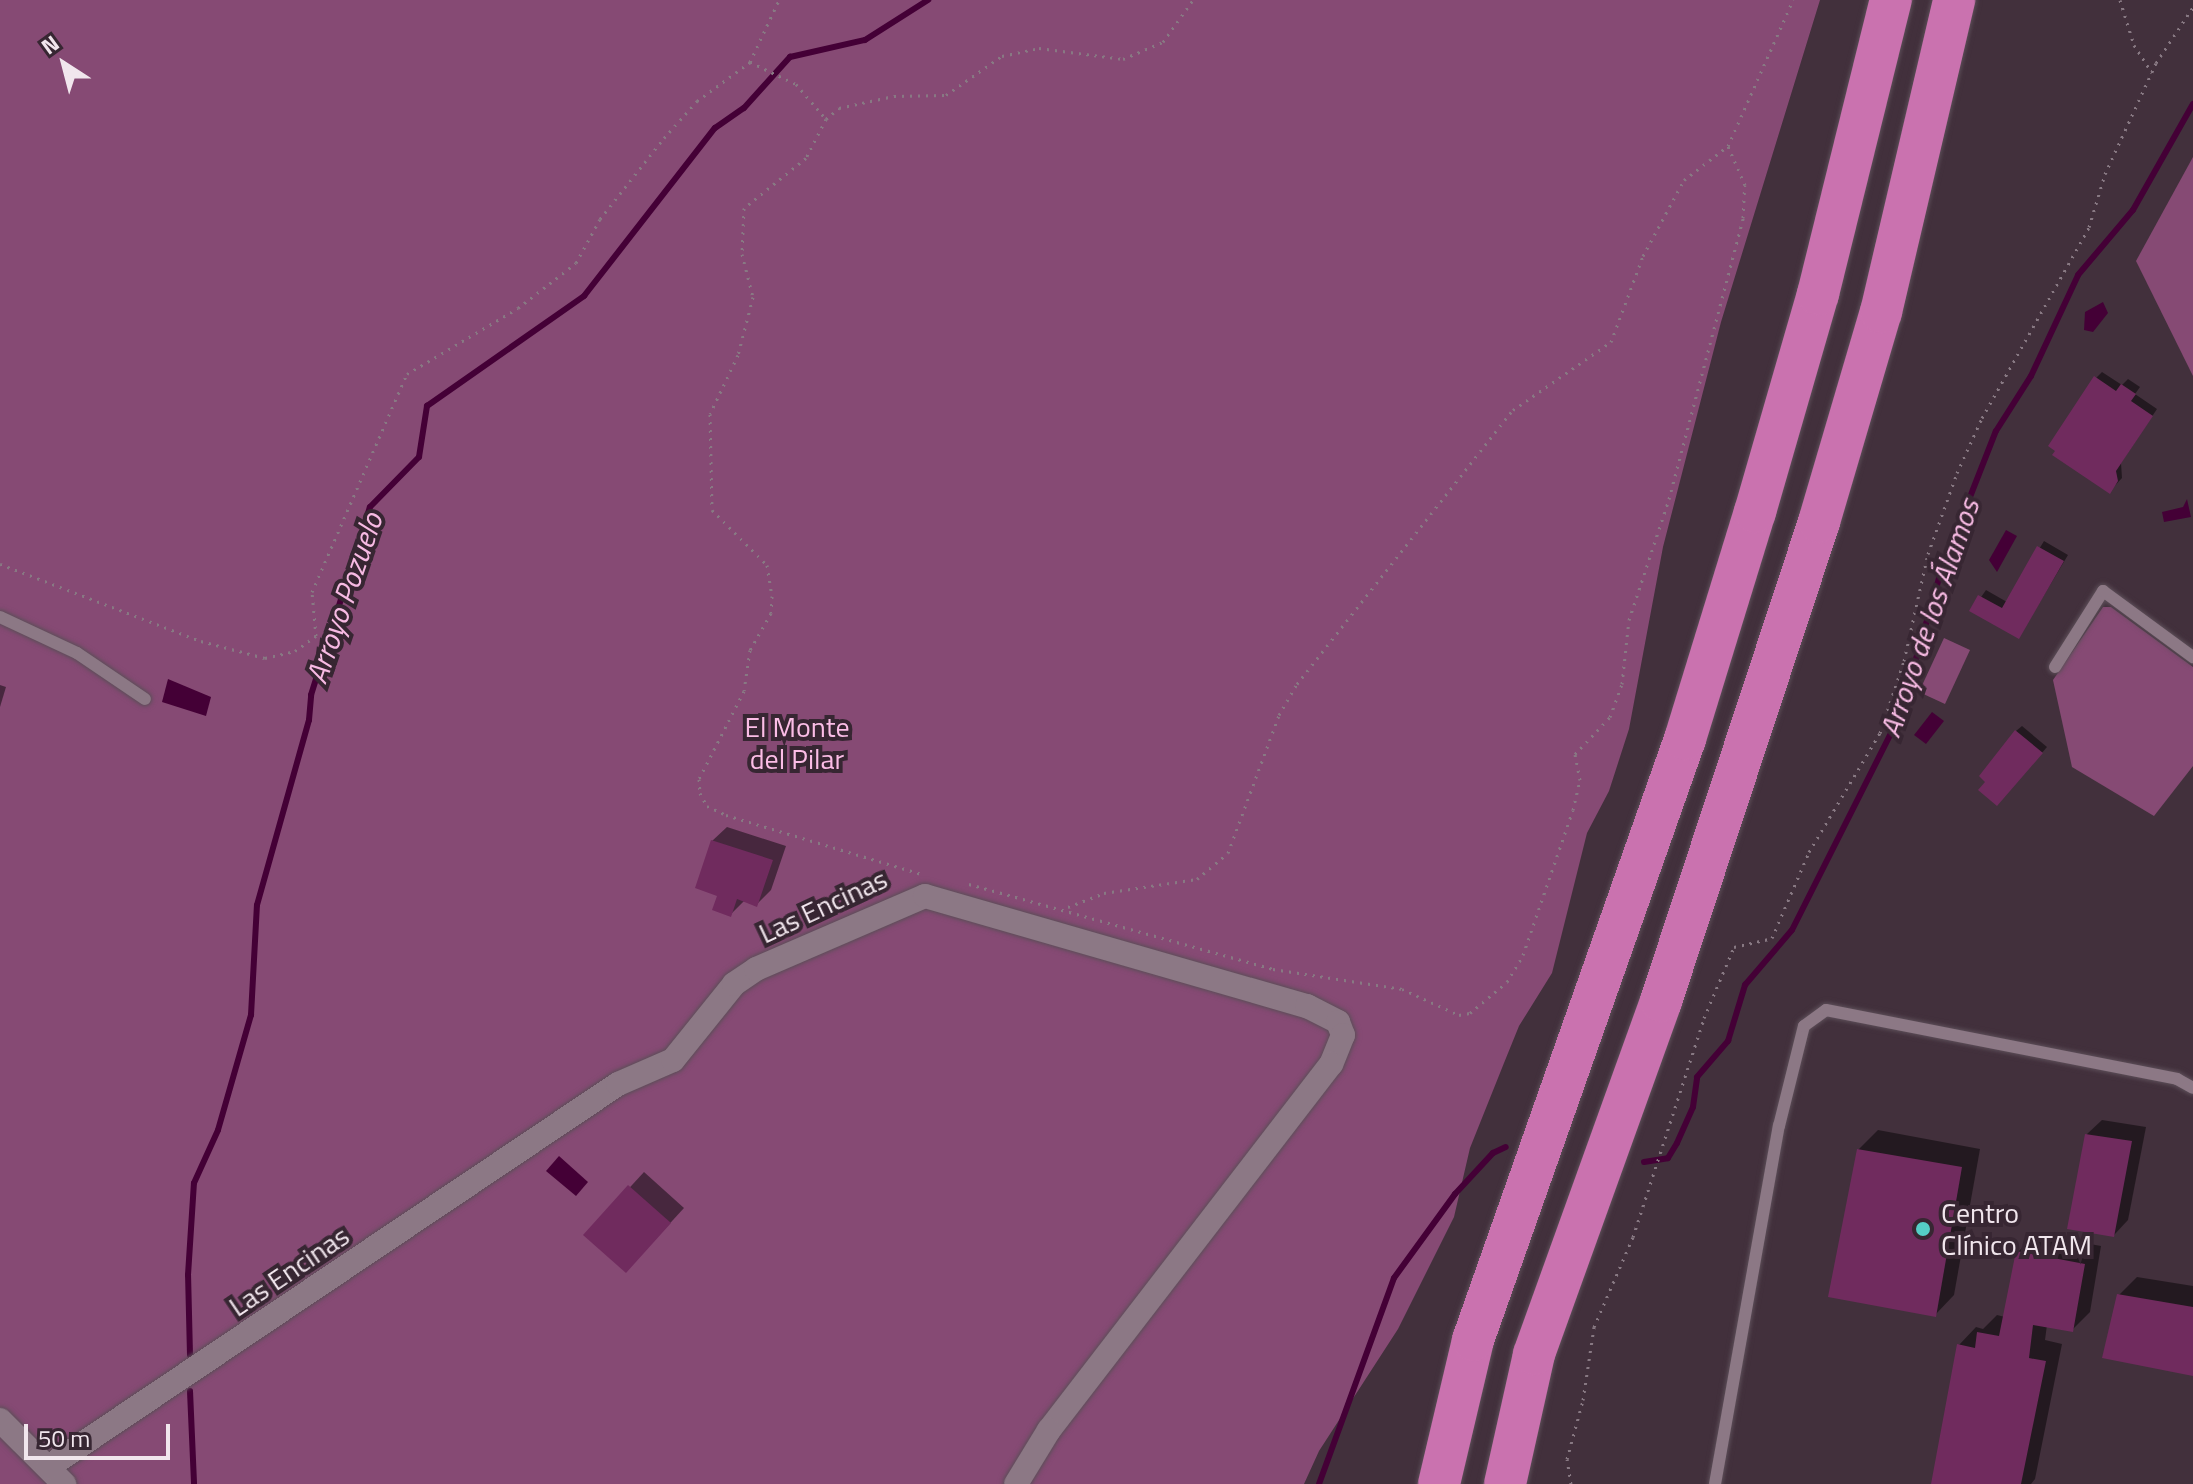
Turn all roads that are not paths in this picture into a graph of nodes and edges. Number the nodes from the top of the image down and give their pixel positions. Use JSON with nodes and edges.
{"nodes":[{"id":1,"x":1891,"y":0,"type":"edge"},
{"id":2,"x":1954,"y":0,"type":"edge"},
{"id":3,"x":0,"y":617,"type":"edge"},
{"id":4,"x":2193,"y":657,"type":"edge"},
{"id":5,"x":2055,"y":667,"type":"dead end"},
{"id":6,"x":145,"y":699,"type":"dead end"},
{"id":7,"x":2193,"y":1088,"type":"edge"},
{"id":8,"x":0,"y":1420,"type":"edge"},
{"id":9,"x":56,"y":1476,"type":"edge"},
{"id":10,"x":1016,"y":1484,"type":"edge"},
{"id":11,"x":1439,"y":1484,"type":"edge"},
{"id":12,"x":1505,"y":1484,"type":"edge"},
{"id":13,"x":1715,"y":1484,"type":"edge"}],
"edges":[{"from":1,"to":11,"type":"highway"},
{"from":2,"to":12,"type":"highway"},
{"from":3,"to":6,"type":"lane"},
{"from":4,"to":5,"type":"lane"},
{"from":7,"to":13,"type":"lane"},
{"from":8,"to":9,"type":"street","name":"Las Encinas"},
{"from":9,"to":10,"type":"street","name":"Las Encinas"}]}
